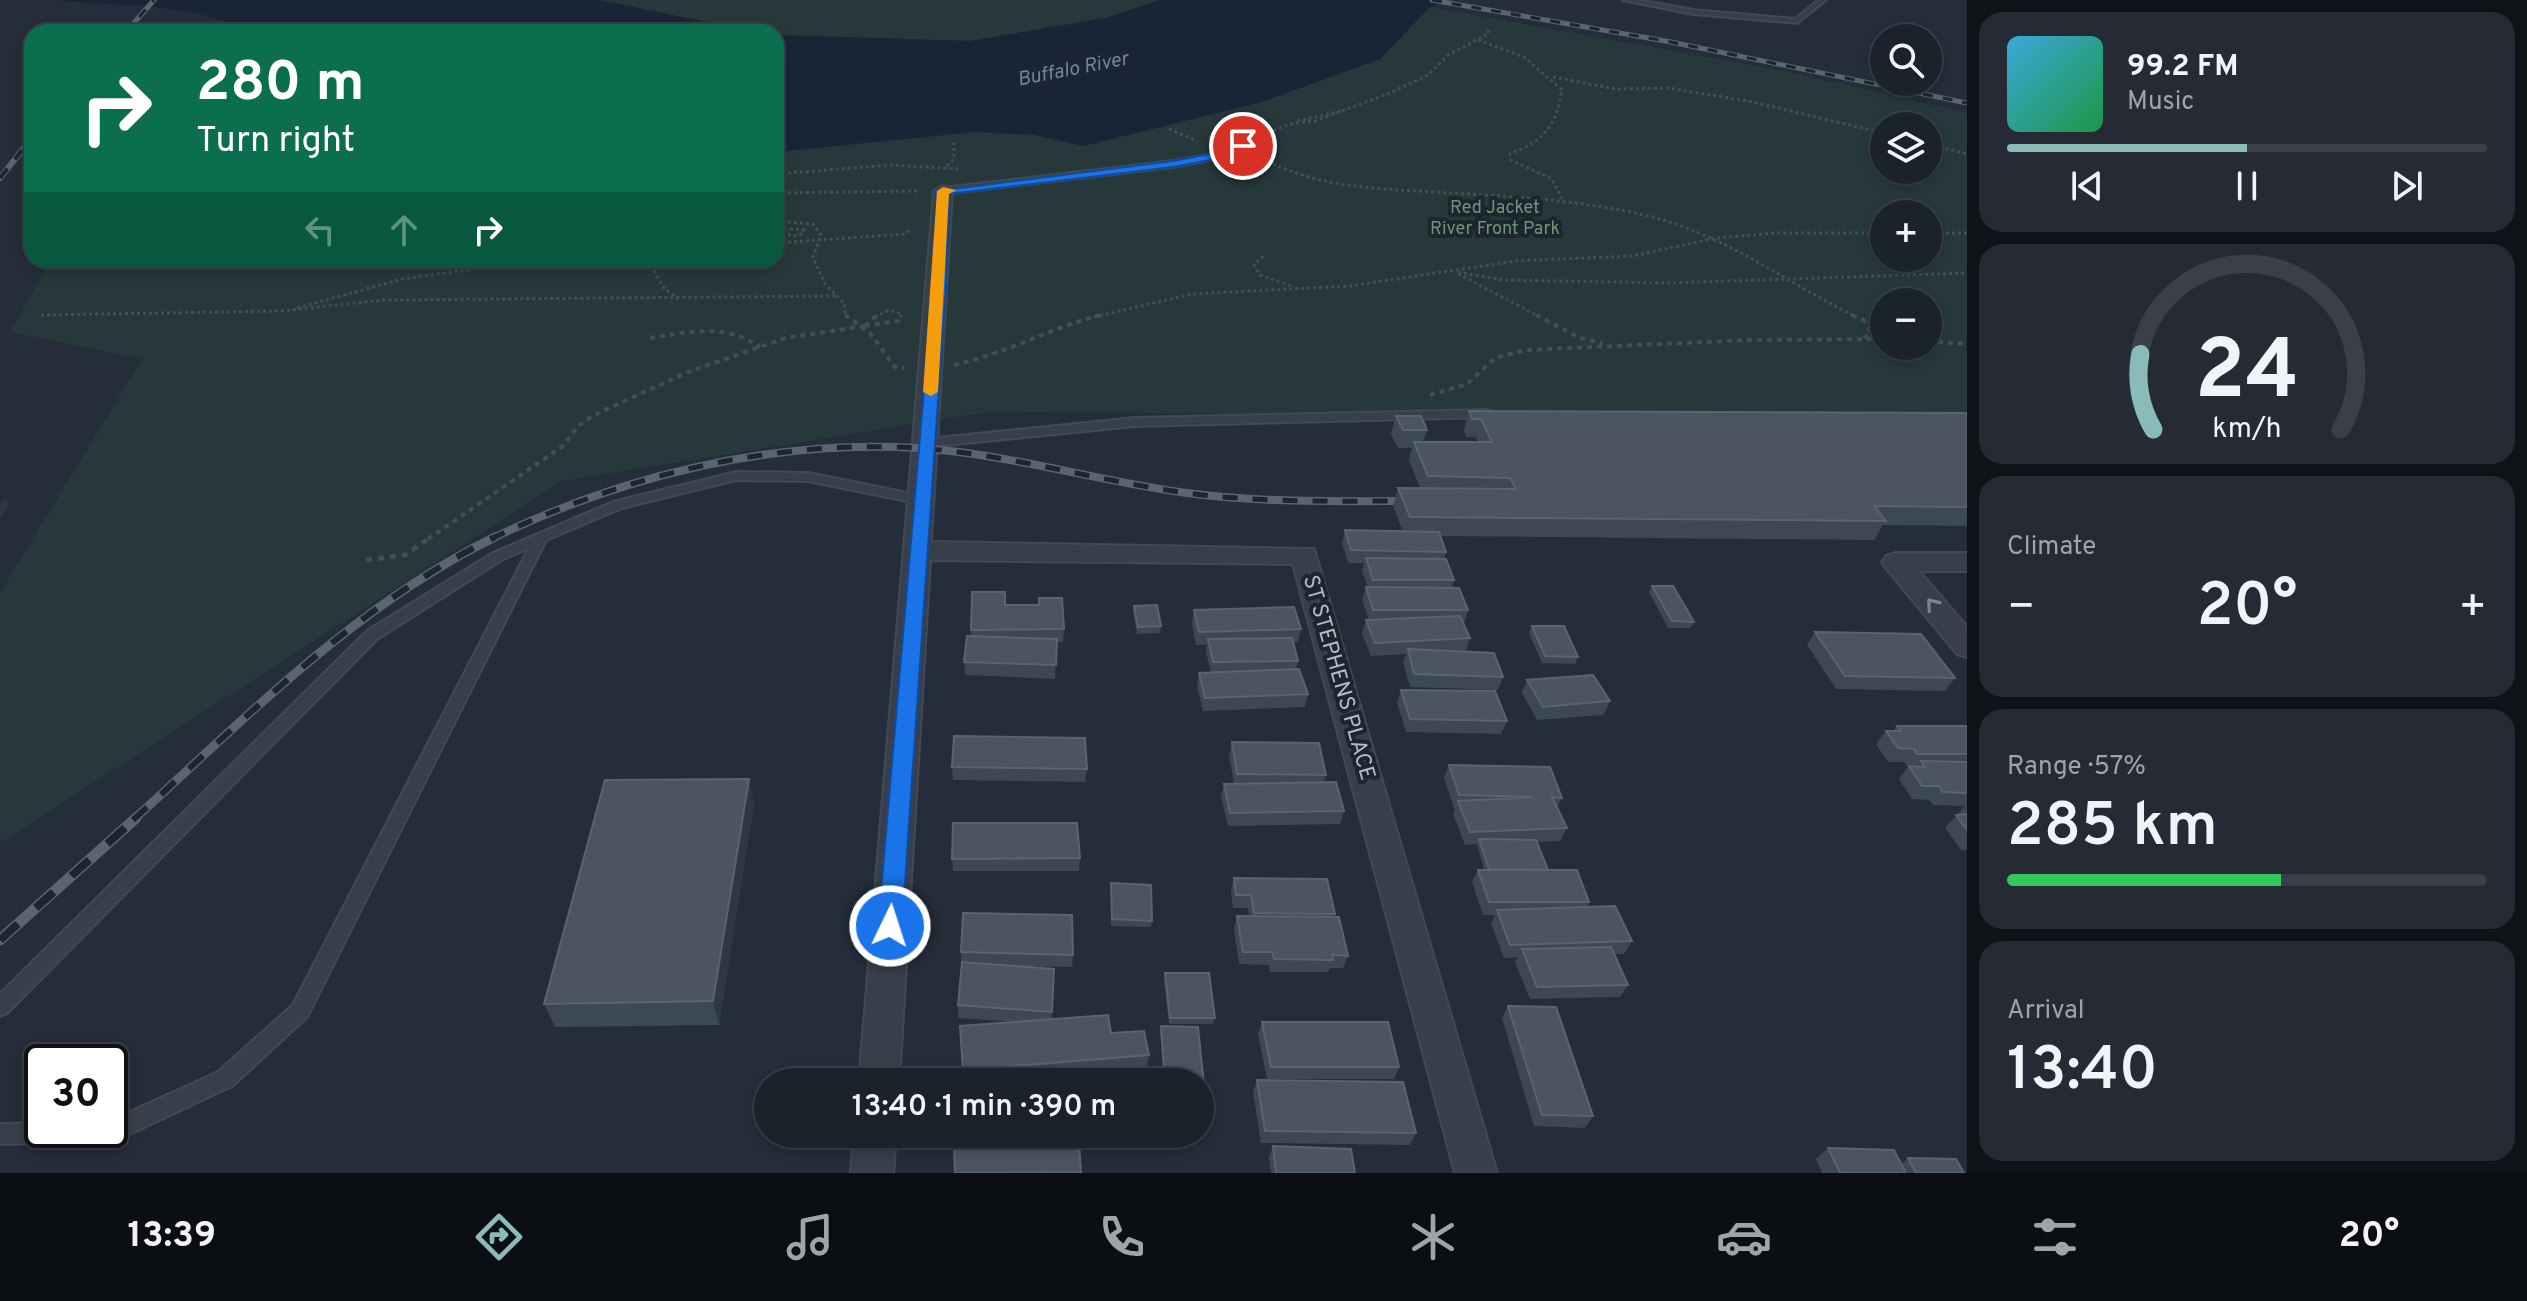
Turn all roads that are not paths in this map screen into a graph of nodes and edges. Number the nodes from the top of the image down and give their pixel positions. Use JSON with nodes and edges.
{"nodes":[{"id":1,"x":1626,"y":0,"type":"edge"},
{"id":2,"x":1710,"y":0,"type":"edge"},
{"id":3,"x":1823,"y":0,"type":"edge"},
{"id":4,"x":1693,"y":12,"type":"junction"},
{"id":5,"x":1243,"y":146,"type":"dead end"},
{"id":6,"x":943,"y":191,"type":"joint"},
{"id":7,"x":1499,"y":415,"type":"edge"},
{"id":8,"x":927,"y":443,"type":"junction"},
{"id":9,"x":922,"y":500,"type":"junction"},
{"id":10,"x":541,"y":538,"type":"junction"},
{"id":11,"x":918,"y":551,"type":"junction"},
{"id":12,"x":1967,"y":562,"type":"edge"},
{"id":13,"x":1967,"y":647,"type":"edge"},
{"id":14,"x":0,"y":1007,"type":"edge"},
{"id":15,"x":880,"y":1068,"type":"edge"},
{"id":16,"x":0,"y":1134,"type":"edge"},
{"id":17,"x":874,"y":1148,"type":"edge"},
{"id":18,"x":872,"y":1173,"type":"edge"},
{"id":19,"x":1476,"y":1173,"type":"edge"}],
"edges":[{"from":1,"to":4,"type":"lane"},
{"from":2,"to":4,"type":"lane"},
{"from":3,"to":4,"type":"lane"},
{"from":5,"to":6,"type":"lane"},
{"from":6,"to":8,"type":"street"},
{"from":7,"to":8,"type":"lane"},
{"from":8,"to":9,"type":"street"},
{"from":9,"to":10,"type":"lane"},
{"from":9,"to":11,"type":"street"},
{"from":10,"to":14,"type":"lane"},
{"from":10,"to":16,"type":"lane"},
{"from":11,"to":15,"type":"street"},
{"from":11,"to":19,"type":"street","name":"ST STEPHENS PLACE"},
{"from":13,"to":12,"type":"street","one_way":true},
{"from":17,"to":18,"type":"street"}]}
